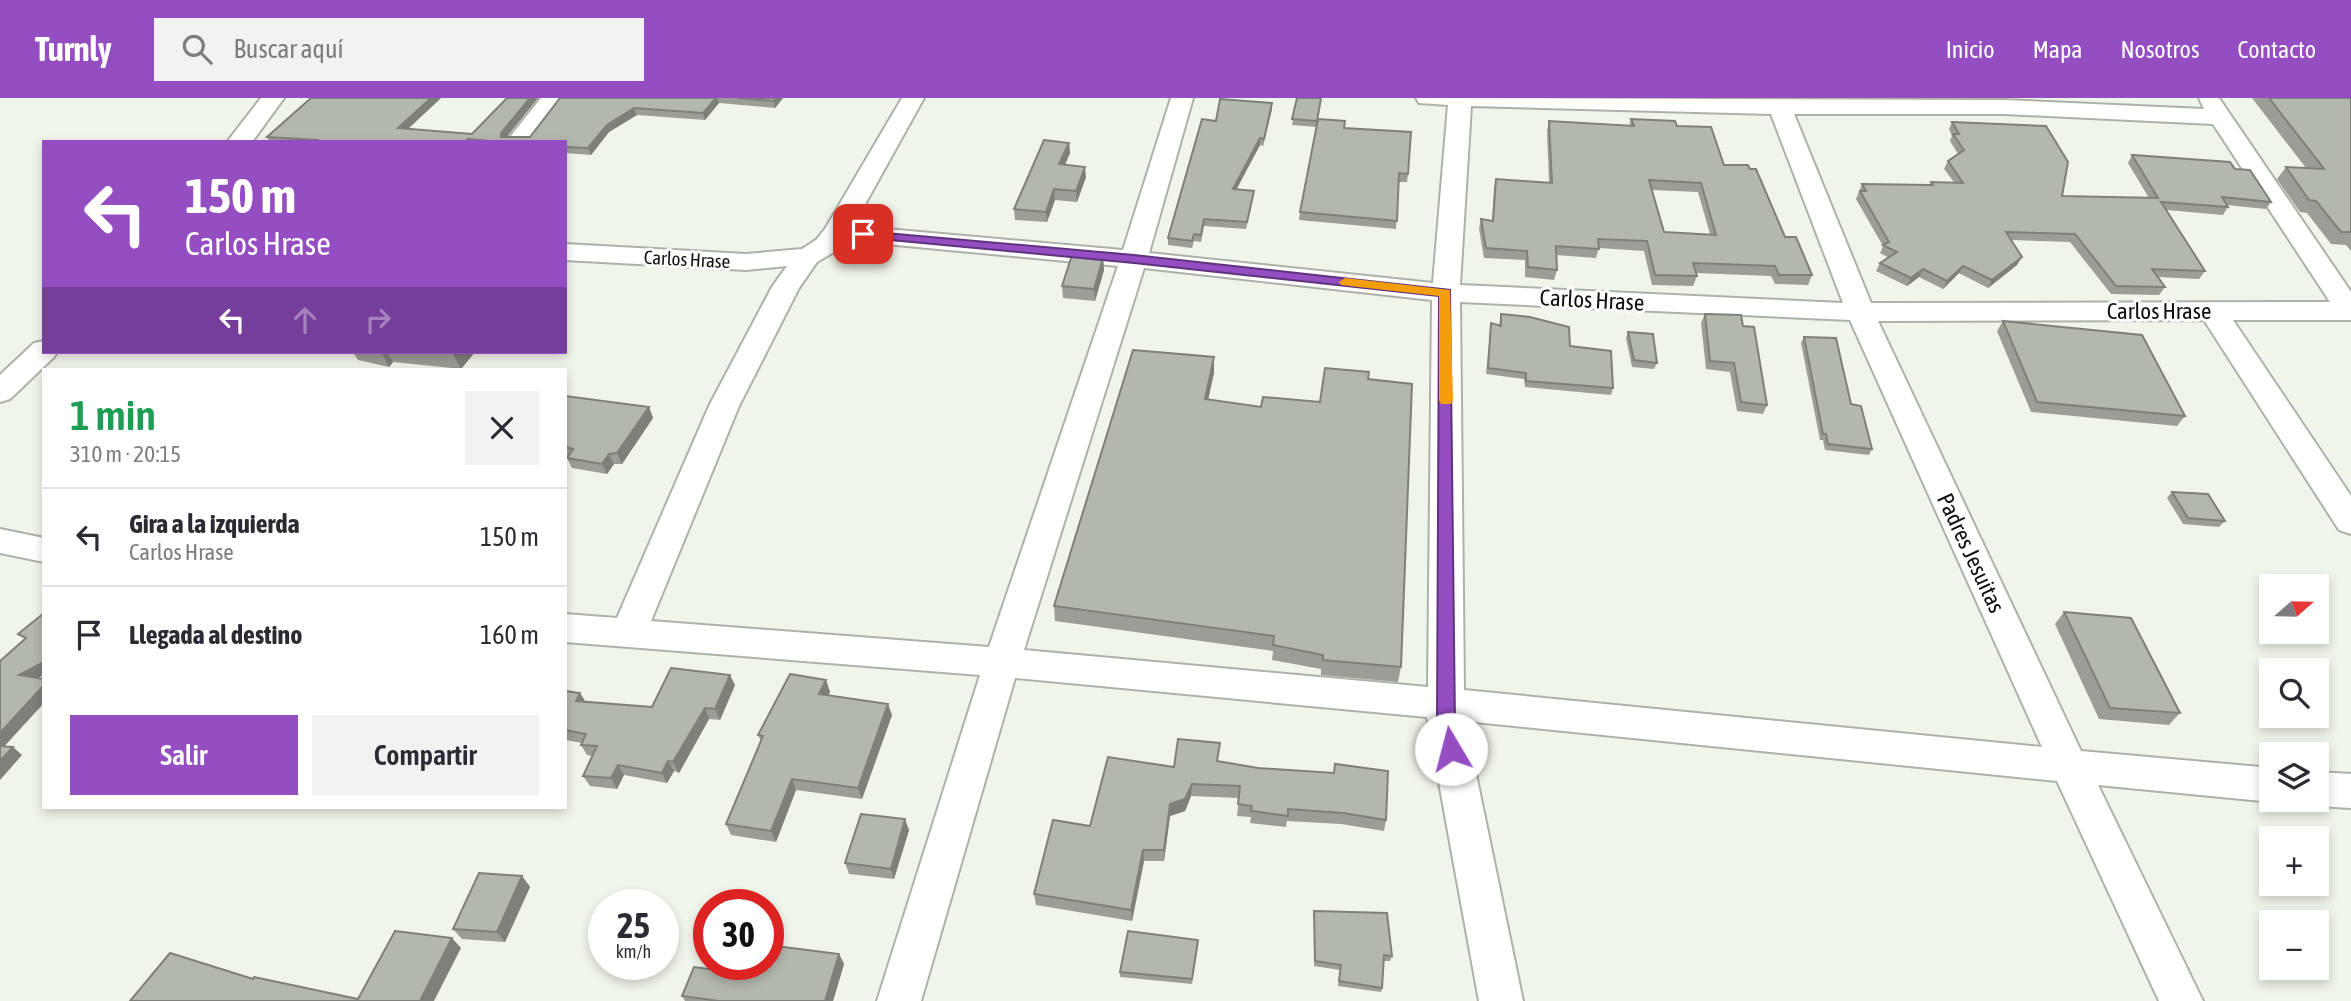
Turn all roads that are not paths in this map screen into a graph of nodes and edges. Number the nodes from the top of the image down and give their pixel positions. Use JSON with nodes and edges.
{"nodes":[{"id":1,"x":273,"y":98,"type":"edge"},
{"id":2,"x":553,"y":98,"type":"edge"},
{"id":3,"x":913,"y":98,"type":"edge"},
{"id":4,"x":1182,"y":98,"type":"edge"},
{"id":5,"x":1426,"y":98,"type":"edge"},
{"id":6,"x":1460,"y":99,"type":"edge"},
{"id":7,"x":1777,"y":102,"type":"edge"},
{"id":8,"x":2214,"y":107,"type":"edge"},
{"id":9,"x":241,"y":140,"type":"edge"},
{"id":10,"x":520,"y":140,"type":"edge"},
{"id":11,"x":836,"y":232,"type":"junction"},
{"id":12,"x":567,"y":252,"type":"edge"},
{"id":13,"x":808,"y":256,"type":"junction"},
{"id":14,"x":1134,"y":259,"type":"junction"},
{"id":15,"x":1446,"y":293,"type":"junction"},
{"id":16,"x":2211,"y":310,"type":"junction"},
{"id":17,"x":2350,"y":311,"type":"edge"},
{"id":18,"x":1861,"y":312,"type":"junction"},
{"id":19,"x":42,"y":352,"type":"edge"},
{"id":20,"x":0,"y":393,"type":"edge"},
{"id":21,"x":2351,"y":522,"type":"edge"},
{"id":22,"x":0,"y":541,"type":"edge"},
{"id":23,"x":42,"y":550,"type":"edge"},
{"id":24,"x":567,"y":628,"type":"edge"},
{"id":25,"x":628,"y":633,"type":"junction"},
{"id":26,"x":1002,"y":663,"type":"junction"},
{"id":27,"x":1446,"y":703,"type":"junction"},
{"id":28,"x":2070,"y":768,"type":"junction"},
{"id":29,"x":2259,"y":784,"type":"edge"},
{"id":30,"x":2329,"y":790,"type":"edge"},
{"id":31,"x":2351,"y":792,"type":"edge"},
{"id":32,"x":899,"y":1001,"type":"edge"},
{"id":33,"x":1501,"y":1001,"type":"edge"},
{"id":34,"x":2181,"y":1001,"type":"edge"}],
"edges":[{"from":1,"to":9,"type":"street"},
{"from":2,"to":10,"type":"street"},
{"from":3,"to":11,"type":"street"},
{"from":4,"to":14,"type":"street"},
{"from":5,"to":6,"type":"street"},
{"from":6,"to":7,"type":"street"},
{"from":6,"to":15,"type":"street"},
{"from":7,"to":8,"type":"street"},
{"from":7,"to":18,"type":"street","name":"Padres Jesuitas"},
{"from":8,"to":17,"type":"street"},
{"from":11,"to":13,"type":"street"},
{"from":11,"to":14,"type":"street","name":"Carlos Hrase"},
{"from":12,"to":13,"type":"street","name":"Carlos Hrase"},
{"from":13,"to":25,"type":"street"},
{"from":14,"to":15,"type":"street","name":"Carlos Hrase"},
{"from":14,"to":26,"type":"street"},
{"from":15,"to":18,"type":"street","name":"Carlos Hrase"},
{"from":15,"to":27,"type":"street"},
{"from":16,"to":17,"type":"street","name":"Carlos Hrase"},
{"from":16,"to":18,"type":"street","name":"Carlos Hrase"},
{"from":16,"to":21,"type":"street"},
{"from":18,"to":28,"type":"street","name":"Padres Jesuitas"},
{"from":19,"to":20,"type":"street"},
{"from":22,"to":23,"type":"street"},
{"from":24,"to":25,"type":"street"},
{"from":25,"to":26,"type":"street"},
{"from":26,"to":27,"type":"street"},
{"from":26,"to":32,"type":"street"},
{"from":27,"to":28,"type":"street"},
{"from":27,"to":33,"type":"street"},
{"from":28,"to":29,"type":"street"},
{"from":28,"to":34,"type":"street","name":"Padres Jesuitas"},
{"from":30,"to":31,"type":"street"}]}
